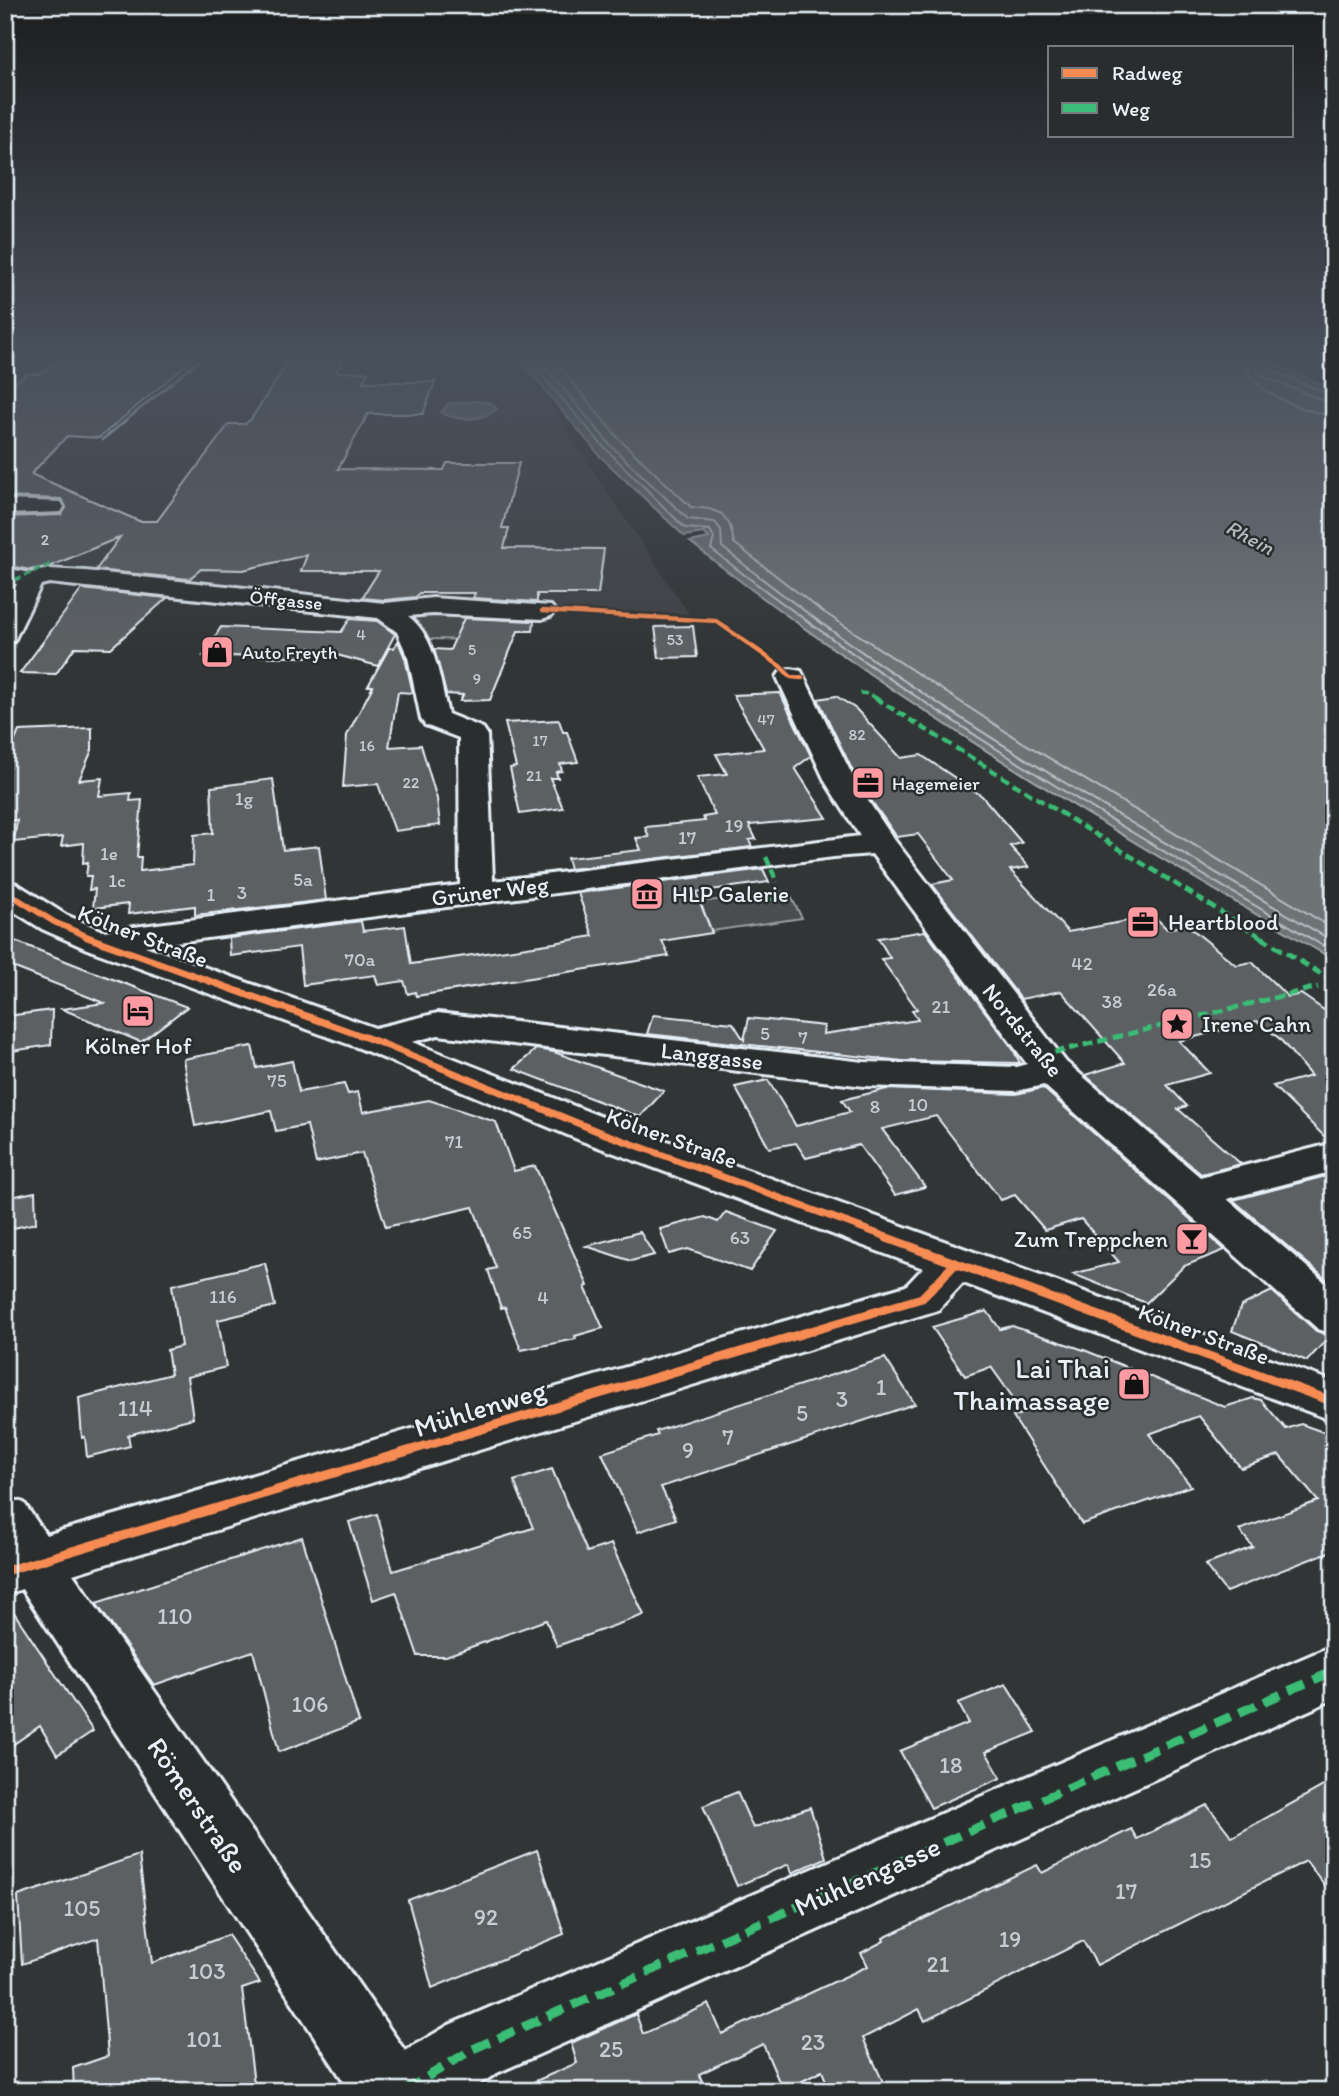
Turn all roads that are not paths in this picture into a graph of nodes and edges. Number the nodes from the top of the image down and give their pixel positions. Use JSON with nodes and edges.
{"nodes":[{"id":1,"x":5,"y":507,"type":"edge"},
{"id":2,"x":53,"y":507,"type":"dead end"},
{"id":3,"x":5,"y":574,"type":"edge"},
{"id":4,"x":30,"y":580,"type":"junction"},
{"id":5,"x":385,"y":611,"type":"junction"},
{"id":6,"x":542,"y":611,"type":"dead end"},
{"id":7,"x":5,"y":635,"type":"edge"},
{"id":8,"x":791,"y":677,"type":"dead end"},
{"id":9,"x":881,"y":844,"type":"junction"},
{"id":10,"x":5,"y":891,"type":"edge"},
{"id":11,"x":477,"y":893,"type":"junction"},
{"id":12,"x":99,"y":942,"type":"junction"},
{"id":13,"x":373,"y":1040,"type":"junction"},
{"id":14,"x":1052,"y":1072,"type":"junction"},
{"id":15,"x":1334,"y":1157,"type":"edge"},
{"id":16,"x":1191,"y":1194,"type":"junction"},
{"id":17,"x":955,"y":1264,"type":"junction"},
{"id":18,"x":1334,"y":1317,"type":"edge"},
{"id":19,"x":1334,"y":1402,"type":"edge"},
{"id":20,"x":15,"y":1551,"type":"edge"},
{"id":21,"x":1334,"y":1671,"type":"edge"},
{"id":22,"x":391,"y":2091,"type":"edge"},
{"id":23,"x":404,"y":2091,"type":"edge"}],
"edges":[{"from":1,"to":2,"type":"street"},
{"from":3,"to":4,"type":"street"},
{"from":4,"to":5,"type":"street","name":"Öffgasse"},
{"from":4,"to":7,"type":"street"},
{"from":5,"to":6,"type":"street","name":"Öffgasse"},
{"from":5,"to":11,"type":"street"},
{"from":8,"to":9,"type":"street","name":"Nordstraße"},
{"from":9,"to":11,"type":"street","name":"Grüner Weg"},
{"from":9,"to":14,"type":"street","name":"Nordstraße"},
{"from":10,"to":12,"type":"street","name":"Kölner Straße"},
{"from":11,"to":12,"type":"street","name":"Grüner Weg"},
{"from":12,"to":13,"type":"street","name":"Kölner Straße"},
{"from":13,"to":14,"type":"street","name":"Langgasse"},
{"from":13,"to":17,"type":"street","name":"Kölner Straße"},
{"from":14,"to":16,"type":"street","name":"Nordstraße"},
{"from":15,"to":16,"type":"street"},
{"from":16,"to":18,"type":"street","name":"Nordstraße"},
{"from":17,"to":19,"type":"street","name":"Kölner Straße"},
{"from":17,"to":20,"type":"street","name":"Mühlenweg"},
{"from":20,"to":22,"type":"street","name":"Römerstraße"},
{"from":21,"to":23,"type":"street","name":"Mühlengasse"}]}
